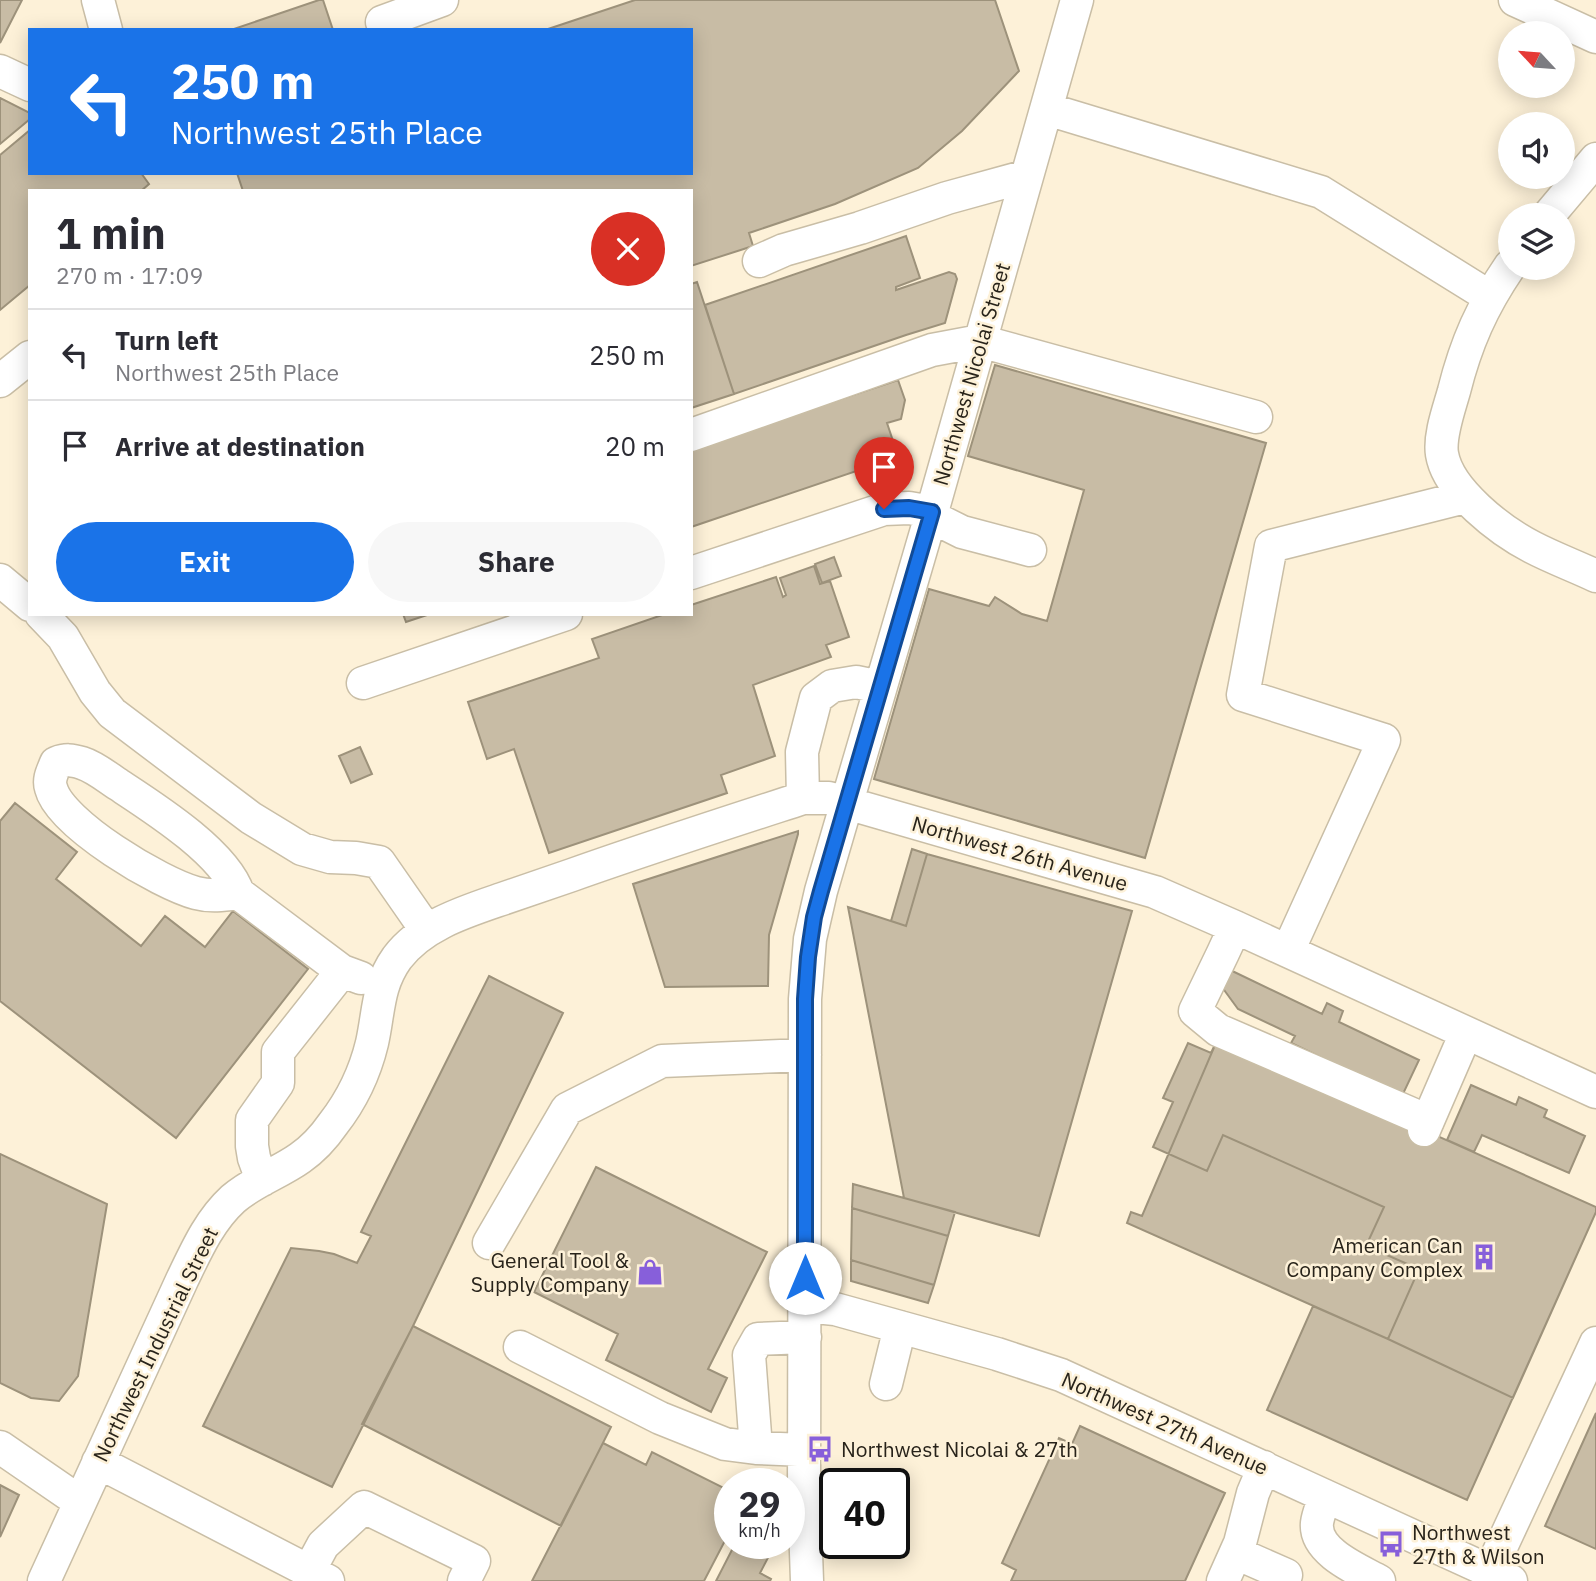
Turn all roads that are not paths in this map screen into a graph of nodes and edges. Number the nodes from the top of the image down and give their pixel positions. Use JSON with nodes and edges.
{"nodes":[{"id":1,"x":98,"y":0,"type":"edge"},
{"id":2,"x":442,"y":0,"type":"edge"},
{"id":3,"x":1077,"y":0,"type":"edge"},
{"id":4,"x":1515,"y":0,"type":"edge"},
{"id":5,"x":382,"y":22,"type":"dead end"},
{"id":6,"x":105,"y":28,"type":"edge"},
{"id":7,"x":1596,"y":37,"type":"edge"},
{"id":8,"x":0,"y":71,"type":"edge"},
{"id":9,"x":28,"y":84,"type":"edge"},
{"id":10,"x":1047,"y":109,"type":"junction"},
{"id":11,"x":1596,"y":159,"type":"edge"},
{"id":12,"x":1027,"y":176,"type":"junction"},
{"id":13,"x":1559,"y":203,"type":"edge"},
{"id":14,"x":759,"y":261,"type":"dead end"},
{"id":15,"x":1501,"y":280,"type":"edge"},
{"id":16,"x":1490,"y":297,"type":"junction"},
{"id":17,"x":980,"y":341,"type":"junction"},
{"id":18,"x":28,"y":359,"type":"edge"},
{"id":19,"x":0,"y":382,"type":"edge"},
{"id":20,"x":1256,"y":417,"type":"dead end"},
{"id":21,"x":693,"y":434,"type":"edge"},
{"id":22,"x":1465,"y":497,"type":"junction"},
{"id":23,"x":931,"y":514,"type":"junction"},
{"id":24,"x":1030,"y":550,"type":"dead end"},
{"id":25,"x":693,"y":572,"type":"edge"},
{"id":26,"x":1596,"y":576,"type":"edge"},
{"id":27,"x":0,"y":580,"type":"edge"},
{"id":28,"x":28,"y":603,"type":"edge"},
{"id":29,"x":43,"y":616,"type":"edge"},
{"id":30,"x":560,"y":616,"type":"edge"},
{"id":31,"x":362,"y":682,"type":"dead end"},
{"id":32,"x":880,"y":687,"type":"junction"},
{"id":33,"x":803,"y":798,"type":"junction"},
{"id":34,"x":846,"y":803,"type":"junction"},
{"id":35,"x":239,"y":893,"type":"junction"},
{"id":36,"x":1234,"y":927,"type":"junction"},
{"id":37,"x":428,"y":931,"type":"junction"},
{"id":38,"x":1288,"y":951,"type":"junction"},
{"id":39,"x":342,"y":971,"type":"junction"},
{"id":40,"x":383,"y":985,"type":"junction"},
{"id":41,"x":1466,"y":1032,"type":"junction"},
{"id":42,"x":806,"y":1055,"type":"junction"},
{"id":43,"x":1596,"y":1092,"type":"edge"},
{"id":44,"x":262,"y":1180,"type":"junction"},
{"id":45,"x":489,"y":1242,"type":"dead end"},
{"id":46,"x":805,"y":1321,"type":"junction"},
{"id":47,"x":900,"y":1327,"type":"junction"},
{"id":48,"x":1596,"y":1343,"type":"edge"},
{"id":49,"x":520,"y":1346,"type":"dead end"},
{"id":50,"x":886,"y":1384,"type":"dead end"},
{"id":51,"x":0,"y":1447,"type":"edge"},
{"id":52,"x":756,"y":1448,"type":"junction"},
{"id":53,"x":804,"y":1450,"type":"junction"},
{"id":54,"x":98,"y":1462,"type":"junction"},
{"id":55,"x":1264,"y":1467,"type":"junction"},
{"id":56,"x":1325,"y":1496,"type":"junction"},
{"id":57,"x":80,"y":1502,"type":"junction"},
{"id":58,"x":1236,"y":1553,"type":"junction"},
{"id":59,"x":305,"y":1574,"type":"edge"},
{"id":60,"x":1500,"y":1576,"type":"edge"},
{"id":61,"x":1290,"y":1579,"type":"edge"},
{"id":62,"x":44,"y":1581,"type":"edge"},
{"id":63,"x":464,"y":1581,"type":"edge"},
{"id":64,"x":807,"y":1581,"type":"edge"},
{"id":65,"x":1223,"y":1581,"type":"edge"},
{"id":66,"x":1380,"y":1581,"type":"edge"}],
"edges":[{"from":1,"to":6,"type":"street"},
{"from":2,"to":5,"type":"street"},
{"from":3,"to":10,"type":"street","name":"Northwest Nicolai Street"},
{"from":4,"to":7,"type":"street"},
{"from":8,"to":9,"type":"street"},
{"from":10,"to":12,"type":"street","name":"Northwest Nicolai Street"},
{"from":10,"to":16,"type":"street"},
{"from":11,"to":13,"type":"street"},
{"from":12,"to":14,"type":"street"},
{"from":12,"to":17,"type":"street","name":"Northwest Nicolai Street"},
{"from":15,"to":16,"type":"street"},
{"from":16,"to":22,"type":"street"},
{"from":17,"to":20,"type":"street"},
{"from":17,"to":21,"type":"street"},
{"from":17,"to":23,"type":"street","name":"Northwest Nicolai Street"},
{"from":18,"to":19,"type":"street"},
{"from":22,"to":26,"type":"street"},
{"from":22,"to":38,"type":"street"},
{"from":23,"to":24,"type":"street"},
{"from":23,"to":25,"type":"street"},
{"from":23,"to":32,"type":"street","name":"Northwest Nicolai Street"},
{"from":27,"to":28,"type":"street"},
{"from":29,"to":37,"type":"street"},
{"from":30,"to":31,"type":"street"},
{"from":32,"to":33,"type":"street"},
{"from":32,"to":34,"type":"street","name":"Northwest Nicolai Street"},
{"from":33,"to":34,"type":"street","name":"Northwest 26th Avenue"},
{"from":33,"to":37,"type":"street","name":"Northwest 26th Avenue"},
{"from":34,"to":36,"type":"street","name":"Northwest 26th Avenue"},
{"from":34,"to":42,"type":"street","name":"Northwest Nicolai Street"},
{"from":35,"to":35,"type":"street"},
{"from":35,"to":39,"type":"street"},
{"from":36,"to":38,"type":"street","name":"Northwest 26th Avenue"},
{"from":36,"to":41,"type":"street"},
{"from":37,"to":40,"type":"street","name":"Northwest Industrial Street"},
{"from":38,"to":41,"type":"street","name":"Northwest 26th Avenue"},
{"from":39,"to":40,"type":"street"},
{"from":39,"to":44,"type":"street"},
{"from":40,"to":44,"type":"street","name":"Northwest Industrial Street"},
{"from":41,"to":43,"type":"street","name":"Northwest 26th Avenue"},
{"from":42,"to":45,"type":"street"},
{"from":42,"to":46,"type":"street","name":"Northwest Nicolai Street"},
{"from":44,"to":54,"type":"street","name":"Northwest Industrial Street"},
{"from":46,"to":47,"type":"street","name":"Northwest 27th Avenue"},
{"from":46,"to":52,"type":"street","name":"Northwest 27th Avenue"},
{"from":46,"to":53,"type":"street","name":"Northwest Nicolai Street"},
{"from":47,"to":50,"type":"street"},
{"from":47,"to":55,"type":"street","name":"Northwest 27th Avenue"},
{"from":48,"to":60,"type":"street"},
{"from":49,"to":52,"type":"street"},
{"from":51,"to":57,"type":"street"},
{"from":52,"to":53,"type":"street"},
{"from":53,"to":64,"type":"street","name":"Northwest Nicolai Street"},
{"from":54,"to":57,"type":"street","name":"Northwest Industrial Street"},
{"from":54,"to":59,"type":"street"},
{"from":55,"to":56,"type":"street","name":"Northwest 27th Avenue"},
{"from":55,"to":58,"type":"street"},
{"from":56,"to":60,"type":"street","name":"Northwest 27th Avenue"},
{"from":56,"to":66,"type":"street"},
{"from":57,"to":62,"type":"street","name":"Northwest Industrial Street"},
{"from":58,"to":61,"type":"street"},
{"from":58,"to":65,"type":"street"},
{"from":59,"to":63,"type":"street"}]}
